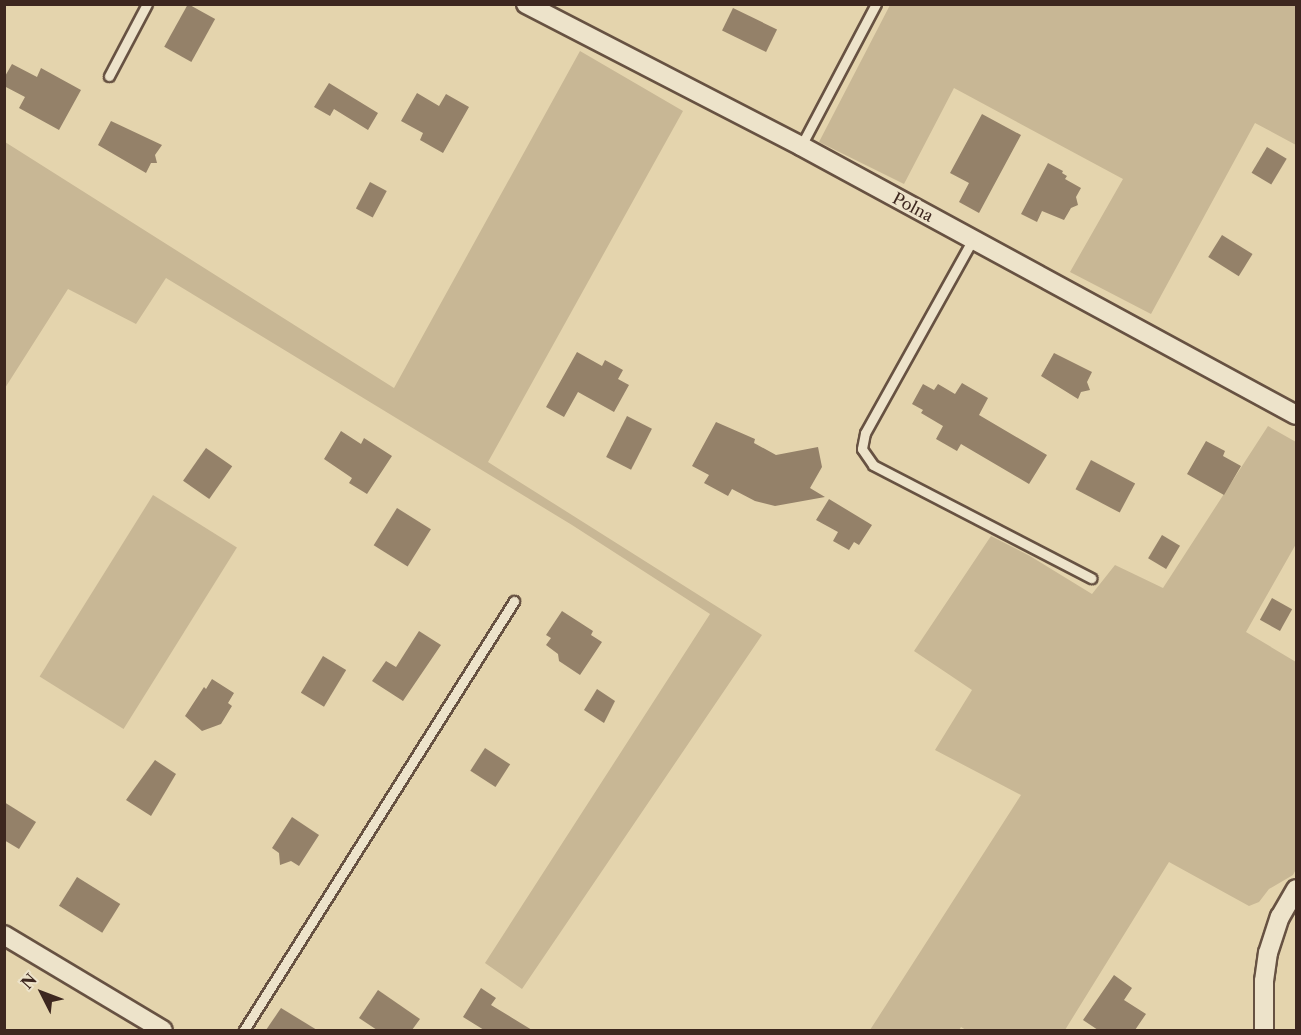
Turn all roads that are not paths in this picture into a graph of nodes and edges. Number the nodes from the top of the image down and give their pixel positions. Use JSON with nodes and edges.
{"nodes":[{"id":1,"x":147,"y":4,"type":"edge"},
{"id":2,"x":526,"y":4,"type":"edge"},
{"id":3,"x":876,"y":4,"type":"edge"},
{"id":4,"x":109,"y":76,"type":"dead end"},
{"id":5,"x":801,"y":146,"type":"junction"},
{"id":6,"x":973,"y":239,"type":"junction"},
{"id":7,"x":1296,"y":415,"type":"edge"},
{"id":8,"x":1091,"y":578,"type":"dead end"},
{"id":9,"x":514,"y":601,"type":"dead end"},
{"id":10,"x":1296,"y":889,"type":"edge"},
{"id":11,"x":4,"y":935,"type":"edge"},
{"id":12,"x":163,"y":1030,"type":"edge"},
{"id":13,"x":244,"y":1030,"type":"edge"},
{"id":14,"x":1264,"y":1030,"type":"edge"}],
"edges":[{"from":1,"to":4,"type":"lane"},
{"from":2,"to":5,"type":"street","name":"Polna"},
{"from":3,"to":5,"type":"lane"},
{"from":5,"to":6,"type":"street","name":"Polna"},
{"from":6,"to":7,"type":"street","name":"Polna"},
{"from":6,"to":8,"type":"lane"},
{"from":9,"to":13,"type":"lane"},
{"from":10,"to":14,"type":"street"},
{"from":11,"to":12,"type":"street"}]}
